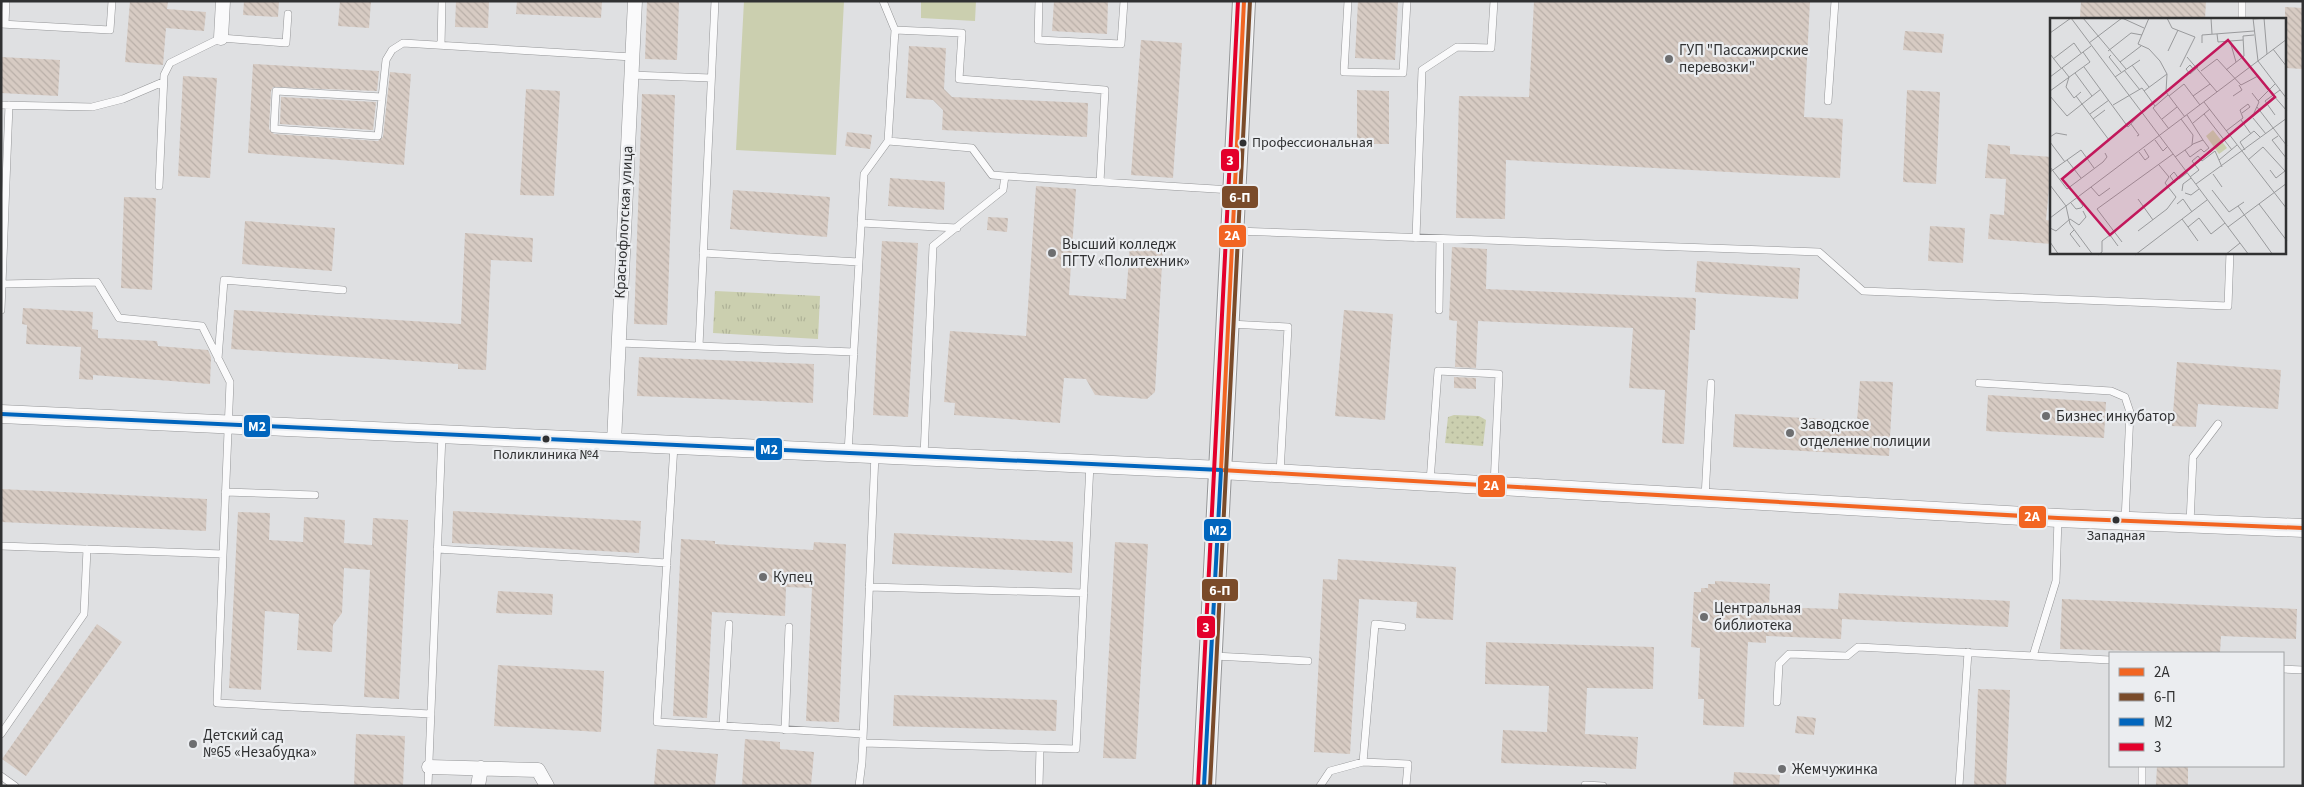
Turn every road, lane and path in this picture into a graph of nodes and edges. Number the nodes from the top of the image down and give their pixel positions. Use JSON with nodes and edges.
{"nodes":[{"id":1,"x":6,"y":1,"type":"edge"},
{"id":2,"x":112,"y":1,"type":"edge"},
{"id":3,"x":224,"y":1,"type":"edge"},
{"id":4,"x":442,"y":1,"type":"edge"},
{"id":5,"x":635,"y":1,"type":"edge"},
{"id":6,"x":715,"y":1,"type":"edge"},
{"id":7,"x":883,"y":1,"type":"edge"},
{"id":8,"x":1039,"y":1,"type":"edge"},
{"id":9,"x":1124,"y":1,"type":"edge"},
{"id":10,"x":1244,"y":1,"type":"edge"},
{"id":11,"x":1348,"y":1,"type":"edge"},
{"id":12,"x":1407,"y":1,"type":"edge"},
{"id":13,"x":1494,"y":1,"type":"edge"},
{"id":14,"x":1835,"y":1,"type":"edge"},
{"id":15,"x":2242,"y":1,"type":"edge"},
{"id":16,"x":288,"y":14,"type":"dead end"},
{"id":17,"x":2242,"y":18,"type":"edge"},
{"id":18,"x":3,"y":24,"type":"edge"},
{"id":19,"x":895,"y":30,"type":"junction"},
{"id":20,"x":221,"y":38,"type":"junction"},
{"id":21,"x":441,"y":45,"type":"junction"},
{"id":22,"x":632,"y":57,"type":"junction"},
{"id":23,"x":631,"y":75,"type":"junction"},
{"id":24,"x":711,"y":78,"type":"junction"},
{"id":25,"x":163,"y":82,"type":"junction"},
{"id":26,"x":382,"y":98,"type":"junction"},
{"id":27,"x":1828,"y":101,"type":"dead end"},
{"id":28,"x":5,"y":105,"type":"edge"},
{"id":29,"x":888,"y":141,"type":"junction"},
{"id":30,"x":1005,"y":176,"type":"junction"},
{"id":31,"x":1100,"y":182,"type":"junction"},
{"id":32,"x":159,"y":186,"type":"dead end"},
{"id":33,"x":1235,"y":190,"type":"junction"},
{"id":34,"x":861,"y":223,"type":"junction"},
{"id":35,"x":957,"y":228,"type":"junction"},
{"id":36,"x":1233,"y":231,"type":"junction"},
{"id":37,"x":1416,"y":238,"type":"junction"},
{"id":38,"x":1440,"y":238,"type":"junction"},
{"id":39,"x":703,"y":253,"type":"junction"},
{"id":40,"x":2230,"y":254,"type":"edge"},
{"id":41,"x":859,"y":262,"type":"junction"},
{"id":42,"x":2,"y":284,"type":"edge"},
{"id":43,"x":343,"y":290,"type":"dead end"},
{"id":44,"x":1,"y":310,"type":"edge"},
{"id":45,"x":1439,"y":310,"type":"dead end"},
{"id":46,"x":1228,"y":324,"type":"junction"},
{"id":47,"x":619,"y":343,"type":"junction"},
{"id":48,"x":699,"y":346,"type":"junction"},
{"id":49,"x":854,"y":352,"type":"junction"},
{"id":50,"x":218,"y":359,"type":"junction"},
{"id":51,"x":1711,"y":383,"type":"dead end"},
{"id":52,"x":1979,"y":383,"type":"dead end"},
{"id":53,"x":1,"y":414,"type":"edge"},
{"id":54,"x":228,"y":424,"type":"junction"},
{"id":55,"x":2218,"y":424,"type":"dead end"},
{"id":56,"x":442,"y":434,"type":"junction"},
{"id":57,"x":614,"y":442,"type":"junction"},
{"id":58,"x":674,"y":445,"type":"junction"},
{"id":59,"x":848,"y":453,"type":"junction"},
{"id":60,"x":875,"y":454,"type":"junction"},
{"id":61,"x":924,"y":456,"type":"junction"},
{"id":62,"x":1090,"y":464,"type":"junction"},
{"id":63,"x":1221,"y":470,"type":"junction"},
{"id":64,"x":1280,"y":474,"type":"junction"},
{"id":65,"x":1430,"y":482,"type":"junction"},
{"id":66,"x":1494,"y":486,"type":"junction"},
{"id":67,"x":225,"y":492,"type":"junction"},
{"id":68,"x":315,"y":495,"type":"dead end"},
{"id":69,"x":1705,"y":498,"type":"junction"},
{"id":70,"x":2058,"y":518,"type":"junction"},
{"id":71,"x":2125,"y":521,"type":"junction"},
{"id":72,"x":2190,"y":524,"type":"junction"},
{"id":73,"x":2303,"y":528,"type":"edge"},
{"id":74,"x":1,"y":546,"type":"edge"},
{"id":75,"x":437,"y":548,"type":"junction"},
{"id":76,"x":87,"y":549,"type":"junction"},
{"id":77,"x":223,"y":554,"type":"junction"},
{"id":78,"x":667,"y":563,"type":"junction"},
{"id":79,"x":869,"y":587,"type":"junction"},
{"id":80,"x":1084,"y":593,"type":"junction"},
{"id":81,"x":729,"y":624,"type":"dead end"},
{"id":82,"x":789,"y":627,"type":"dead end"},
{"id":83,"x":1402,"y":627,"type":"dead end"},
{"id":84,"x":1968,"y":652,"type":"junction"},
{"id":85,"x":1211,"y":656,"type":"junction"},
{"id":86,"x":2033,"y":656,"type":"junction"},
{"id":87,"x":2109,"y":660,"type":"edge"},
{"id":88,"x":1308,"y":661,"type":"dead end"},
{"id":89,"x":2284,"y":669,"type":"edge"},
{"id":90,"x":2303,"y":670,"type":"edge"},
{"id":91,"x":1777,"y":702,"type":"dead end"},
{"id":92,"x":431,"y":714,"type":"junction"},
{"id":93,"x":723,"y":726,"type":"junction"},
{"id":94,"x":785,"y":730,"type":"junction"},
{"id":95,"x":1,"y":734,"type":"edge"},
{"id":96,"x":863,"y":734,"type":"junction"},
{"id":97,"x":863,"y":743,"type":"junction"},
{"id":98,"x":1040,"y":748,"type":"junction"},
{"id":99,"x":1363,"y":762,"type":"junction"},
{"id":100,"x":429,"y":767,"type":"junction"},
{"id":101,"x":2142,"y":767,"type":"edge"},
{"id":102,"x":481,"y":768,"type":"junction"},
{"id":103,"x":1,"y":776,"type":"edge"},
{"id":104,"x":1586,"y":785,"type":"edge"},
{"id":105,"x":15,"y":786,"type":"edge"},
{"id":106,"x":428,"y":786,"type":"edge"},
{"id":107,"x":478,"y":786,"type":"edge"},
{"id":108,"x":547,"y":786,"type":"edge"},
{"id":109,"x":859,"y":786,"type":"edge"},
{"id":110,"x":1039,"y":786,"type":"edge"},
{"id":111,"x":1204,"y":786,"type":"edge"},
{"id":112,"x":1320,"y":786,"type":"edge"},
{"id":113,"x":1406,"y":786,"type":"edge"},
{"id":114,"x":1603,"y":786,"type":"edge"},
{"id":115,"x":1959,"y":786,"type":"edge"},
{"id":116,"x":2142,"y":786,"type":"edge"}],
"edges":[{"from":1,"to":18,"type":"lane"},
{"from":2,"to":18,"type":"lane"},
{"from":3,"to":20,"type":"street"},
{"from":4,"to":21,"type":"lane"},
{"from":5,"to":22,"type":"street","name":"Краснофлотская улица"},
{"from":6,"to":24,"type":"lane"},
{"from":7,"to":19,"type":"lane"},
{"from":8,"to":9,"type":"lane"},
{"from":10,"to":33,"type":"main road"},
{"from":11,"to":12,"type":"lane"},
{"from":13,"to":37,"type":"lane"},
{"from":14,"to":27,"type":"lane"},
{"from":15,"to":17,"type":"lane"},
{"from":16,"to":20,"type":"lane"},
{"from":19,"to":29,"type":"lane"},
{"from":19,"to":31,"type":"lane"},
{"from":20,"to":25,"type":"lane"},
{"from":21,"to":22,"type":"lane"},
{"from":21,"to":26,"type":"lane"},
{"from":22,"to":23,"type":"street","name":"Краснофлотская улица"},
{"from":23,"to":24,"type":"lane"},
{"from":23,"to":47,"type":"street","name":"Краснофлотская улица"},
{"from":24,"to":39,"type":"lane"},
{"from":25,"to":28,"type":"lane"},
{"from":25,"to":32,"type":"lane"},
{"from":26,"to":26,"type":"lane"},
{"from":28,"to":42,"type":"lane"},
{"from":29,"to":30,"type":"lane"},
{"from":29,"to":34,"type":"lane"},
{"from":30,"to":31,"type":"lane"},
{"from":30,"to":35,"type":"lane"},
{"from":31,"to":33,"type":"lane"},
{"from":33,"to":36,"type":"main road"},
{"from":34,"to":35,"type":"lane"},
{"from":34,"to":41,"type":"lane"},
{"from":35,"to":61,"type":"lane"},
{"from":36,"to":37,"type":"lane"},
{"from":36,"to":46,"type":"main road"},
{"from":37,"to":38,"type":"lane"},
{"from":38,"to":40,"type":"lane"},
{"from":38,"to":45,"type":"lane"},
{"from":39,"to":41,"type":"lane"},
{"from":39,"to":48,"type":"lane"},
{"from":41,"to":49,"type":"lane"},
{"from":42,"to":44,"type":"lane"},
{"from":42,"to":50,"type":"lane"},
{"from":43,"to":50,"type":"lane"},
{"from":46,"to":63,"type":"main road"},
{"from":46,"to":64,"type":"lane"},
{"from":47,"to":48,"type":"lane"},
{"from":47,"to":57,"type":"street","name":"Краснофлотская улица"},
{"from":48,"to":49,"type":"lane"},
{"from":49,"to":59,"type":"lane"},
{"from":50,"to":54,"type":"lane"},
{"from":51,"to":69,"type":"lane"},
{"from":52,"to":71,"type":"lane"},
{"from":53,"to":54,"type":"street"},
{"from":54,"to":56,"type":"street"},
{"from":54,"to":67,"type":"lane"},
{"from":55,"to":72,"type":"lane"},
{"from":56,"to":57,"type":"street"},
{"from":56,"to":75,"type":"lane"},
{"from":57,"to":58,"type":"street"},
{"from":58,"to":59,"type":"street"},
{"from":58,"to":78,"type":"lane"},
{"from":59,"to":60,"type":"street"},
{"from":60,"to":61,"type":"street"},
{"from":60,"to":79,"type":"lane"},
{"from":61,"to":62,"type":"street"},
{"from":62,"to":63,"type":"street"},
{"from":62,"to":80,"type":"lane"},
{"from":63,"to":64,"type":"street"},
{"from":63,"to":85,"type":"main road"},
{"from":64,"to":65,"type":"street"},
{"from":65,"to":66,"type":"street"},
{"from":65,"to":66,"type":"lane"},
{"from":66,"to":69,"type":"street"},
{"from":67,"to":68,"type":"lane"},
{"from":67,"to":77,"type":"lane"},
{"from":69,"to":70,"type":"street"},
{"from":70,"to":71,"type":"street"},
{"from":70,"to":86,"type":"lane"},
{"from":71,"to":72,"type":"street"},
{"from":72,"to":73,"type":"street"},
{"from":74,"to":76,"type":"lane"},
{"from":75,"to":78,"type":"lane"},
{"from":75,"to":92,"type":"lane"},
{"from":76,"to":77,"type":"lane"},
{"from":76,"to":95,"type":"lane"},
{"from":77,"to":92,"type":"lane"},
{"from":78,"to":93,"type":"lane"},
{"from":79,"to":80,"type":"lane"},
{"from":79,"to":96,"type":"lane"},
{"from":80,"to":98,"type":"lane"},
{"from":81,"to":93,"type":"lane"},
{"from":82,"to":94,"type":"lane"},
{"from":83,"to":99,"type":"lane"},
{"from":84,"to":86,"type":"lane"},
{"from":84,"to":91,"type":"lane"},
{"from":84,"to":115,"type":"lane"},
{"from":85,"to":88,"type":"lane"},
{"from":85,"to":111,"type":"main road"},
{"from":86,"to":87,"type":"lane"},
{"from":89,"to":90,"type":"lane"},
{"from":92,"to":100,"type":"lane"},
{"from":93,"to":94,"type":"lane"},
{"from":94,"to":96,"type":"lane"},
{"from":96,"to":97,"type":"lane"},
{"from":97,"to":98,"type":"lane"},
{"from":97,"to":109,"type":"lane"},
{"from":98,"to":110,"type":"lane"},
{"from":99,"to":112,"type":"lane"},
{"from":99,"to":113,"type":"lane"},
{"from":100,"to":102,"type":"street"},
{"from":100,"to":106,"type":"lane"},
{"from":101,"to":116,"type":"lane"},
{"from":102,"to":107,"type":"street"},
{"from":102,"to":108,"type":"street"},
{"from":103,"to":105,"type":"lane"},
{"from":104,"to":114,"type":"lane"}]}
